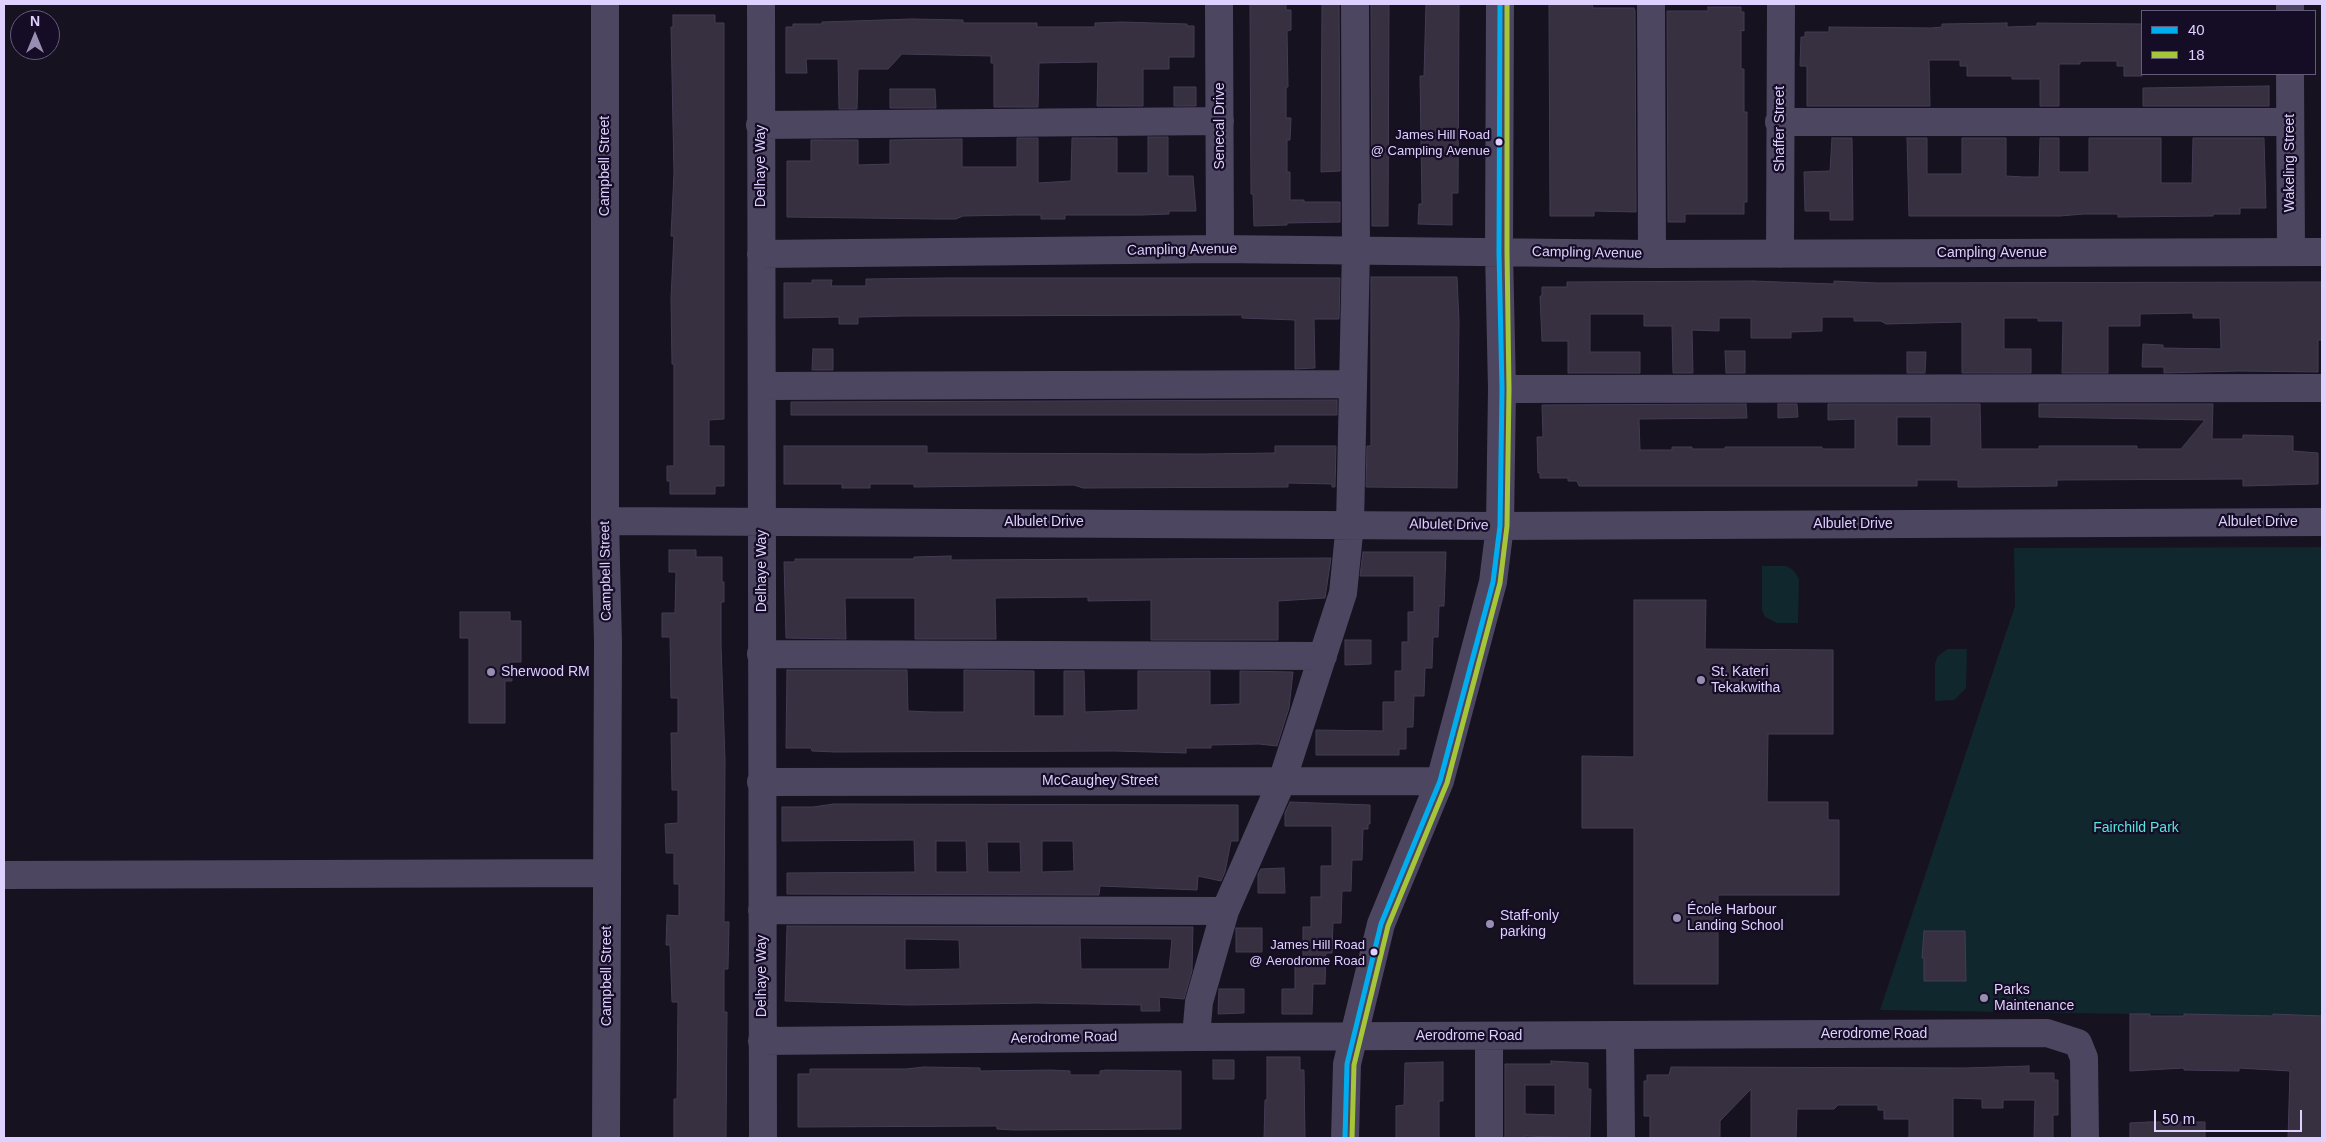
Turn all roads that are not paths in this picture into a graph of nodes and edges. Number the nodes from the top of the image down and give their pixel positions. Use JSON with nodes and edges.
{"nodes":[{"id":1,"x":605,"y":4,"type":"edge"},
{"id":2,"x":761,"y":4,"type":"edge"},
{"id":3,"x":1219,"y":4,"type":"edge"},
{"id":4,"x":1355,"y":4,"type":"edge"},
{"id":5,"x":1500,"y":4,"type":"edge"},
{"id":6,"x":1651,"y":4,"type":"edge"},
{"id":7,"x":1781,"y":4,"type":"edge"},
{"id":8,"x":2290,"y":75,"type":"edge"},
{"id":9,"x":1220,"y":121,"type":"junction"},
{"id":10,"x":1779,"y":122,"type":"junction"},
{"id":11,"x":2290,"y":122,"type":"junction"},
{"id":12,"x":760,"y":125,"type":"junction"},
{"id":13,"x":1220,"y":249,"type":"junction"},
{"id":14,"x":1356,"y":249,"type":"junction"},
{"id":15,"x":1499,"y":252,"type":"junction"},
{"id":16,"x":2291,"y":252,"type":"junction"},
{"id":17,"x":2322,"y":252,"type":"edge"},
{"id":18,"x":761,"y":254,"type":"junction"},
{"id":19,"x":1652,"y":254,"type":"junction"},
{"id":20,"x":1780,"y":254,"type":"junction"},
{"id":21,"x":1352,"y":384,"type":"junction"},
{"id":22,"x":762,"y":386,"type":"junction"},
{"id":23,"x":2322,"y":388,"type":"edge"},
{"id":24,"x":1502,"y":389,"type":"junction"},
{"id":25,"x":762,"y":520,"type":"junction"},
{"id":26,"x":605,"y":521,"type":"junction"},
{"id":27,"x":2322,"y":522,"type":"edge"},
{"id":28,"x":1350,"y":524,"type":"junction"},
{"id":29,"x":1500,"y":526,"type":"junction"},
{"id":30,"x":761,"y":654,"type":"junction"},
{"id":31,"x":1323,"y":656,"type":"junction"},
{"id":32,"x":1282,"y":781,"type":"junction"},
{"id":33,"x":1440,"y":781,"type":"junction"},
{"id":34,"x":761,"y":782,"type":"junction"},
{"id":35,"x":607,"y":873,"type":"junction"},
{"id":36,"x":4,"y":875,"type":"edge"},
{"id":37,"x":762,"y":910,"type":"junction"},
{"id":38,"x":1225,"y":911,"type":"junction"},
{"id":39,"x":1620,"y":1035,"type":"junction"},
{"id":40,"x":1196,"y":1036,"type":"junction"},
{"id":41,"x":1354,"y":1036,"type":"junction"},
{"id":42,"x":1489,"y":1036,"type":"junction"},
{"id":43,"x":762,"y":1041,"type":"junction"},
{"id":44,"x":606,"y":1138,"type":"edge"},
{"id":45,"x":763,"y":1138,"type":"edge"},
{"id":46,"x":1345,"y":1138,"type":"edge"},
{"id":47,"x":1489,"y":1138,"type":"edge"},
{"id":48,"x":1621,"y":1138,"type":"edge"},
{"id":49,"x":2085,"y":1138,"type":"edge"}],
"edges":[{"from":1,"to":26,"type":"street","name":"Campbell Street"},
{"from":2,"to":12,"type":"street","name":"Delhaye Way"},
{"from":3,"to":9,"type":"street","name":"Senecal Drive"},
{"from":4,"to":14,"type":"street"},
{"from":5,"to":15,"type":"street"},
{"from":6,"to":19,"type":"street"},
{"from":7,"to":10,"type":"street","name":"Shaffer Street"},
{"from":8,"to":11,"type":"street","name":"Wakeling Street"},
{"from":9,"to":12,"type":"street"},
{"from":9,"to":13,"type":"street","name":"Senecal Drive"},
{"from":10,"to":11,"type":"street"},
{"from":10,"to":20,"type":"street","name":"Shaffer Street"},
{"from":11,"to":16,"type":"street","name":"Wakeling Street"},
{"from":12,"to":18,"type":"street","name":"Delhaye Way"},
{"from":13,"to":14,"type":"street","name":"Campling Avenue"},
{"from":13,"to":18,"type":"street","name":"Campling Avenue"},
{"from":14,"to":15,"type":"street","name":"Campling Avenue"},
{"from":14,"to":21,"type":"street"},
{"from":15,"to":19,"type":"street","name":"Campling Avenue"},
{"from":15,"to":24,"type":"street"},
{"from":16,"to":17,"type":"street","name":"Campling Avenue"},
{"from":16,"to":20,"type":"street","name":"Campling Avenue"},
{"from":18,"to":22,"type":"street","name":"Delhaye Way"},
{"from":19,"to":20,"type":"street","name":"Campling Avenue"},
{"from":21,"to":22,"type":"street"},
{"from":21,"to":28,"type":"street"},
{"from":22,"to":25,"type":"street","name":"Delhaye Way"},
{"from":23,"to":24,"type":"street"},
{"from":24,"to":29,"type":"street"},
{"from":25,"to":26,"type":"street","name":"Albulet Drive"},
{"from":25,"to":28,"type":"street","name":"Albulet Drive"},
{"from":25,"to":30,"type":"street","name":"Delhaye Way"},
{"from":26,"to":35,"type":"street","name":"Campbell Street"},
{"from":27,"to":29,"type":"street","name":"Albulet Drive"},
{"from":28,"to":29,"type":"street","name":"Albulet Drive"},
{"from":28,"to":31,"type":"street"},
{"from":29,"to":33,"type":"street"},
{"from":30,"to":31,"type":"street"},
{"from":30,"to":34,"type":"street","name":"Delhaye Way"},
{"from":31,"to":32,"type":"street"},
{"from":32,"to":33,"type":"street","name":"McCaughey Street"},
{"from":32,"to":34,"type":"street","name":"McCaughey Street"},
{"from":32,"to":38,"type":"street"},
{"from":33,"to":41,"type":"street"},
{"from":34,"to":37,"type":"street","name":"Delhaye Way"},
{"from":35,"to":36,"type":"street"},
{"from":35,"to":44,"type":"street","name":"Campbell Street"},
{"from":37,"to":38,"type":"street"},
{"from":37,"to":43,"type":"street","name":"Delhaye Way"},
{"from":38,"to":40,"type":"street"},
{"from":39,"to":42,"type":"street","name":"Aerodrome Road"},
{"from":39,"to":48,"type":"street"},
{"from":39,"to":49,"type":"street","name":"Aerodrome Road"},
{"from":40,"to":41,"type":"street","name":"Aerodrome Road"},
{"from":40,"to":43,"type":"street","name":"Aerodrome Road"},
{"from":41,"to":42,"type":"street","name":"Aerodrome Road"},
{"from":41,"to":46,"type":"street"},
{"from":42,"to":47,"type":"street"},
{"from":43,"to":45,"type":"street","name":"Delhaye Way"}]}
